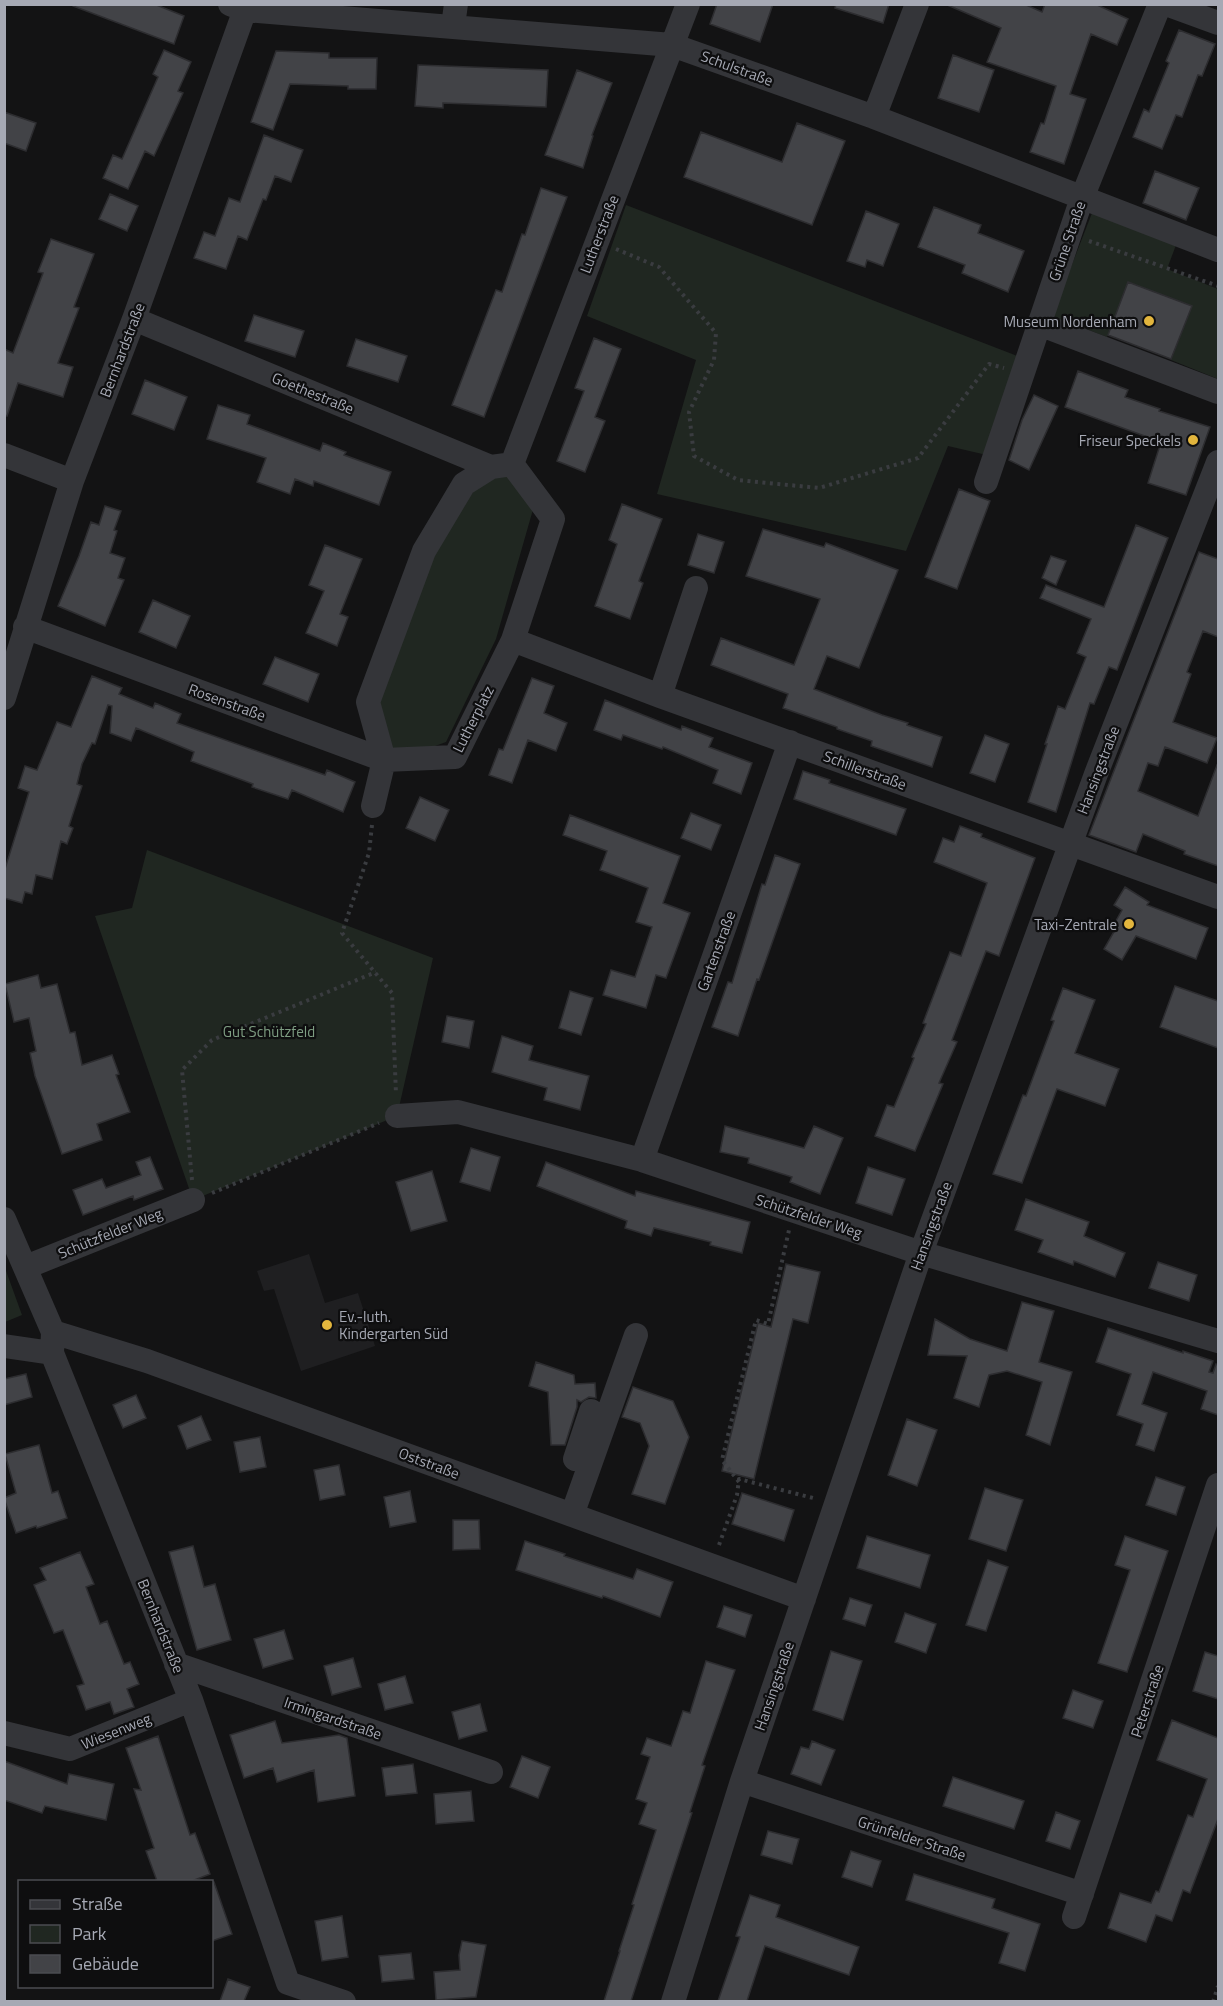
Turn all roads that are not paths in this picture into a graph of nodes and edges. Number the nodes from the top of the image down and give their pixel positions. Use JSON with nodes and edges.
{"nodes":[{"id":1,"x":688,"y":4,"type":"edge"},
{"id":2,"x":916,"y":4,"type":"edge"},
{"id":3,"x":1160,"y":4,"type":"edge"},
{"id":4,"x":1166,"y":4,"type":"edge"},
{"id":5,"x":241,"y":6,"type":"edge"},
{"id":6,"x":455,"y":15,"type":"edge"},
{"id":7,"x":1218,"y":24,"type":"edge"},
{"id":8,"x":672,"y":45,"type":"junction"},
{"id":9,"x":874,"y":117,"type":"junction"},
{"id":10,"x":1082,"y":198,"type":"junction"},
{"id":11,"x":1218,"y":250,"type":"edge"},
{"id":12,"x":134,"y":320,"type":"junction"},
{"id":13,"x":1039,"y":324,"type":"junction"},
{"id":14,"x":1218,"y":392,"type":"edge"},
{"id":15,"x":4,"y":455,"type":"edge"},
{"id":16,"x":1218,"y":462,"type":"edge"},
{"id":17,"x":502,"y":466,"type":"junction"},
{"id":18,"x":72,"y":481,"type":"junction"},
{"id":19,"x":986,"y":482,"type":"dead end"},
{"id":20,"x":696,"y":588,"type":"dead end"},
{"id":21,"x":25,"y":627,"type":"junction"},
{"id":22,"x":513,"y":640,"type":"junction"},
{"id":23,"x":660,"y":696,"type":"junction"},
{"id":24,"x":4,"y":698,"type":"edge"},
{"id":25,"x":790,"y":742,"type":"junction"},
{"id":26,"x":384,"y":759,"type":"junction"},
{"id":27,"x":373,"y":806,"type":"road end"},
{"id":28,"x":1070,"y":844,"type":"junction"},
{"id":29,"x":1218,"y":897,"type":"edge"},
{"id":30,"x":397,"y":1116,"type":"road end"},
{"id":31,"x":642,"y":1160,"type":"junction"},
{"id":32,"x":193,"y":1200,"type":"road end"},
{"id":33,"x":4,"y":1219,"type":"edge"},
{"id":34,"x":921,"y":1253,"type":"junction"},
{"id":35,"x":26,"y":1267,"type":"junction"},
{"id":36,"x":636,"y":1335,"type":"dead end"},
{"id":37,"x":1218,"y":1341,"type":"edge"},
{"id":38,"x":53,"y":1342,"type":"junction"},
{"id":39,"x":4,"y":1346,"type":"edge"},
{"id":40,"x":591,"y":1411,"type":"dead end"},
{"id":41,"x":1218,"y":1485,"type":"edge"},
{"id":42,"x":566,"y":1513,"type":"junction"},
{"id":43,"x":804,"y":1599,"type":"junction"},
{"id":44,"x":176,"y":1664,"type":"junction"},
{"id":45,"x":190,"y":1700,"type":"junction"},
{"id":46,"x":4,"y":1733,"type":"edge"},
{"id":47,"x":491,"y":1772,"type":"dead end"},
{"id":48,"x":742,"y":1781,"type":"junction"},
{"id":49,"x":1082,"y":1894,"type":"junction"},
{"id":50,"x":1074,"y":1917,"type":"dead end"},
{"id":51,"x":285,"y":1992,"type":"edge"},
{"id":52,"x":344,"y":2001,"type":"edge"},
{"id":53,"x":673,"y":2001,"type":"edge"}],
"edges":[{"from":1,"to":8,"type":"street","name":"Lutherstraße"},
{"from":2,"to":9,"type":"street"},
{"from":3,"to":10,"type":"street","name":"Grüne Straße"},
{"from":4,"to":7,"type":"street"},
{"from":5,"to":6,"type":"street","name":"Schulstraße"},
{"from":5,"to":12,"type":"street","name":"Bernhardstraße"},
{"from":6,"to":8,"type":"street","name":"Schulstraße"},
{"from":8,"to":9,"type":"street","name":"Schulstraße"},
{"from":8,"to":17,"type":"street","name":"Lutherstraße"},
{"from":9,"to":10,"type":"street","name":"Schulstraße"},
{"from":10,"to":11,"type":"street","name":"Schulstraße"},
{"from":10,"to":13,"type":"street","name":"Grüne Straße"},
{"from":12,"to":17,"type":"street","name":"Goethestraße"},
{"from":12,"to":18,"type":"street","name":"Bernhardstraße"},
{"from":13,"to":14,"type":"street"},
{"from":13,"to":19,"type":"street","name":"Grüne Straße"},
{"from":15,"to":18,"type":"street"},
{"from":16,"to":28,"type":"street","name":"Hansingstraße"},
{"from":17,"to":22,"type":"street","name":"Lutherplatz"},
{"from":17,"to":26,"type":"street"},
{"from":18,"to":21,"type":"street","name":"Bernhardstraße"},
{"from":20,"to":23,"type":"street"},
{"from":21,"to":24,"type":"street","name":"Bernhardstraße"},
{"from":21,"to":26,"type":"street","name":"Rosenstraße"},
{"from":22,"to":23,"type":"street","name":"Schillerstraße"},
{"from":22,"to":26,"type":"street","name":"Lutherplatz"},
{"from":23,"to":25,"type":"street","name":"Schillerstraße"},
{"from":25,"to":28,"type":"street","name":"Schillerstraße"},
{"from":25,"to":31,"type":"street","name":"Gartenstraße"},
{"from":26,"to":27,"type":"street"},
{"from":28,"to":29,"type":"street","name":"Schillerstraße"},
{"from":28,"to":34,"type":"street","name":"Hansingstraße"},
{"from":30,"to":31,"type":"street","name":"Schützfelder Weg"},
{"from":31,"to":34,"type":"street","name":"Schützfelder Weg"},
{"from":32,"to":35,"type":"street","name":"Schützfelder Weg"},
{"from":33,"to":35,"type":"street","name":"Bernhardstraße"},
{"from":34,"to":37,"type":"street","name":"Schützfelder Weg"},
{"from":34,"to":43,"type":"street","name":"Hansingstraße"},
{"from":35,"to":38,"type":"street","name":"Bernhardstraße"},
{"from":36,"to":42,"type":"street"},
{"from":38,"to":39,"type":"street","name":"Oststraße"},
{"from":38,"to":42,"type":"street","name":"Oststraße"},
{"from":38,"to":44,"type":"street","name":"Bernhardstraße"},
{"from":40,"to":42,"type":"street"},
{"from":41,"to":49,"type":"street","name":"Peterstraße"},
{"from":42,"to":43,"type":"street","name":"Oststraße"},
{"from":43,"to":48,"type":"street","name":"Hansingstraße"},
{"from":44,"to":45,"type":"street","name":"Bernhardstraße"},
{"from":44,"to":47,"type":"street","name":"Irmingardstraße"},
{"from":45,"to":46,"type":"street","name":"Wiesenweg"},
{"from":45,"to":51,"type":"street","name":"Bernhardstraße"},
{"from":48,"to":49,"type":"street","name":"Grünfelder Straße"},
{"from":48,"to":53,"type":"street","name":"Hansingstraße"},
{"from":49,"to":50,"type":"street","name":"Peterstraße"},
{"from":51,"to":52,"type":"street","name":"Bernhardstraße"}]}
